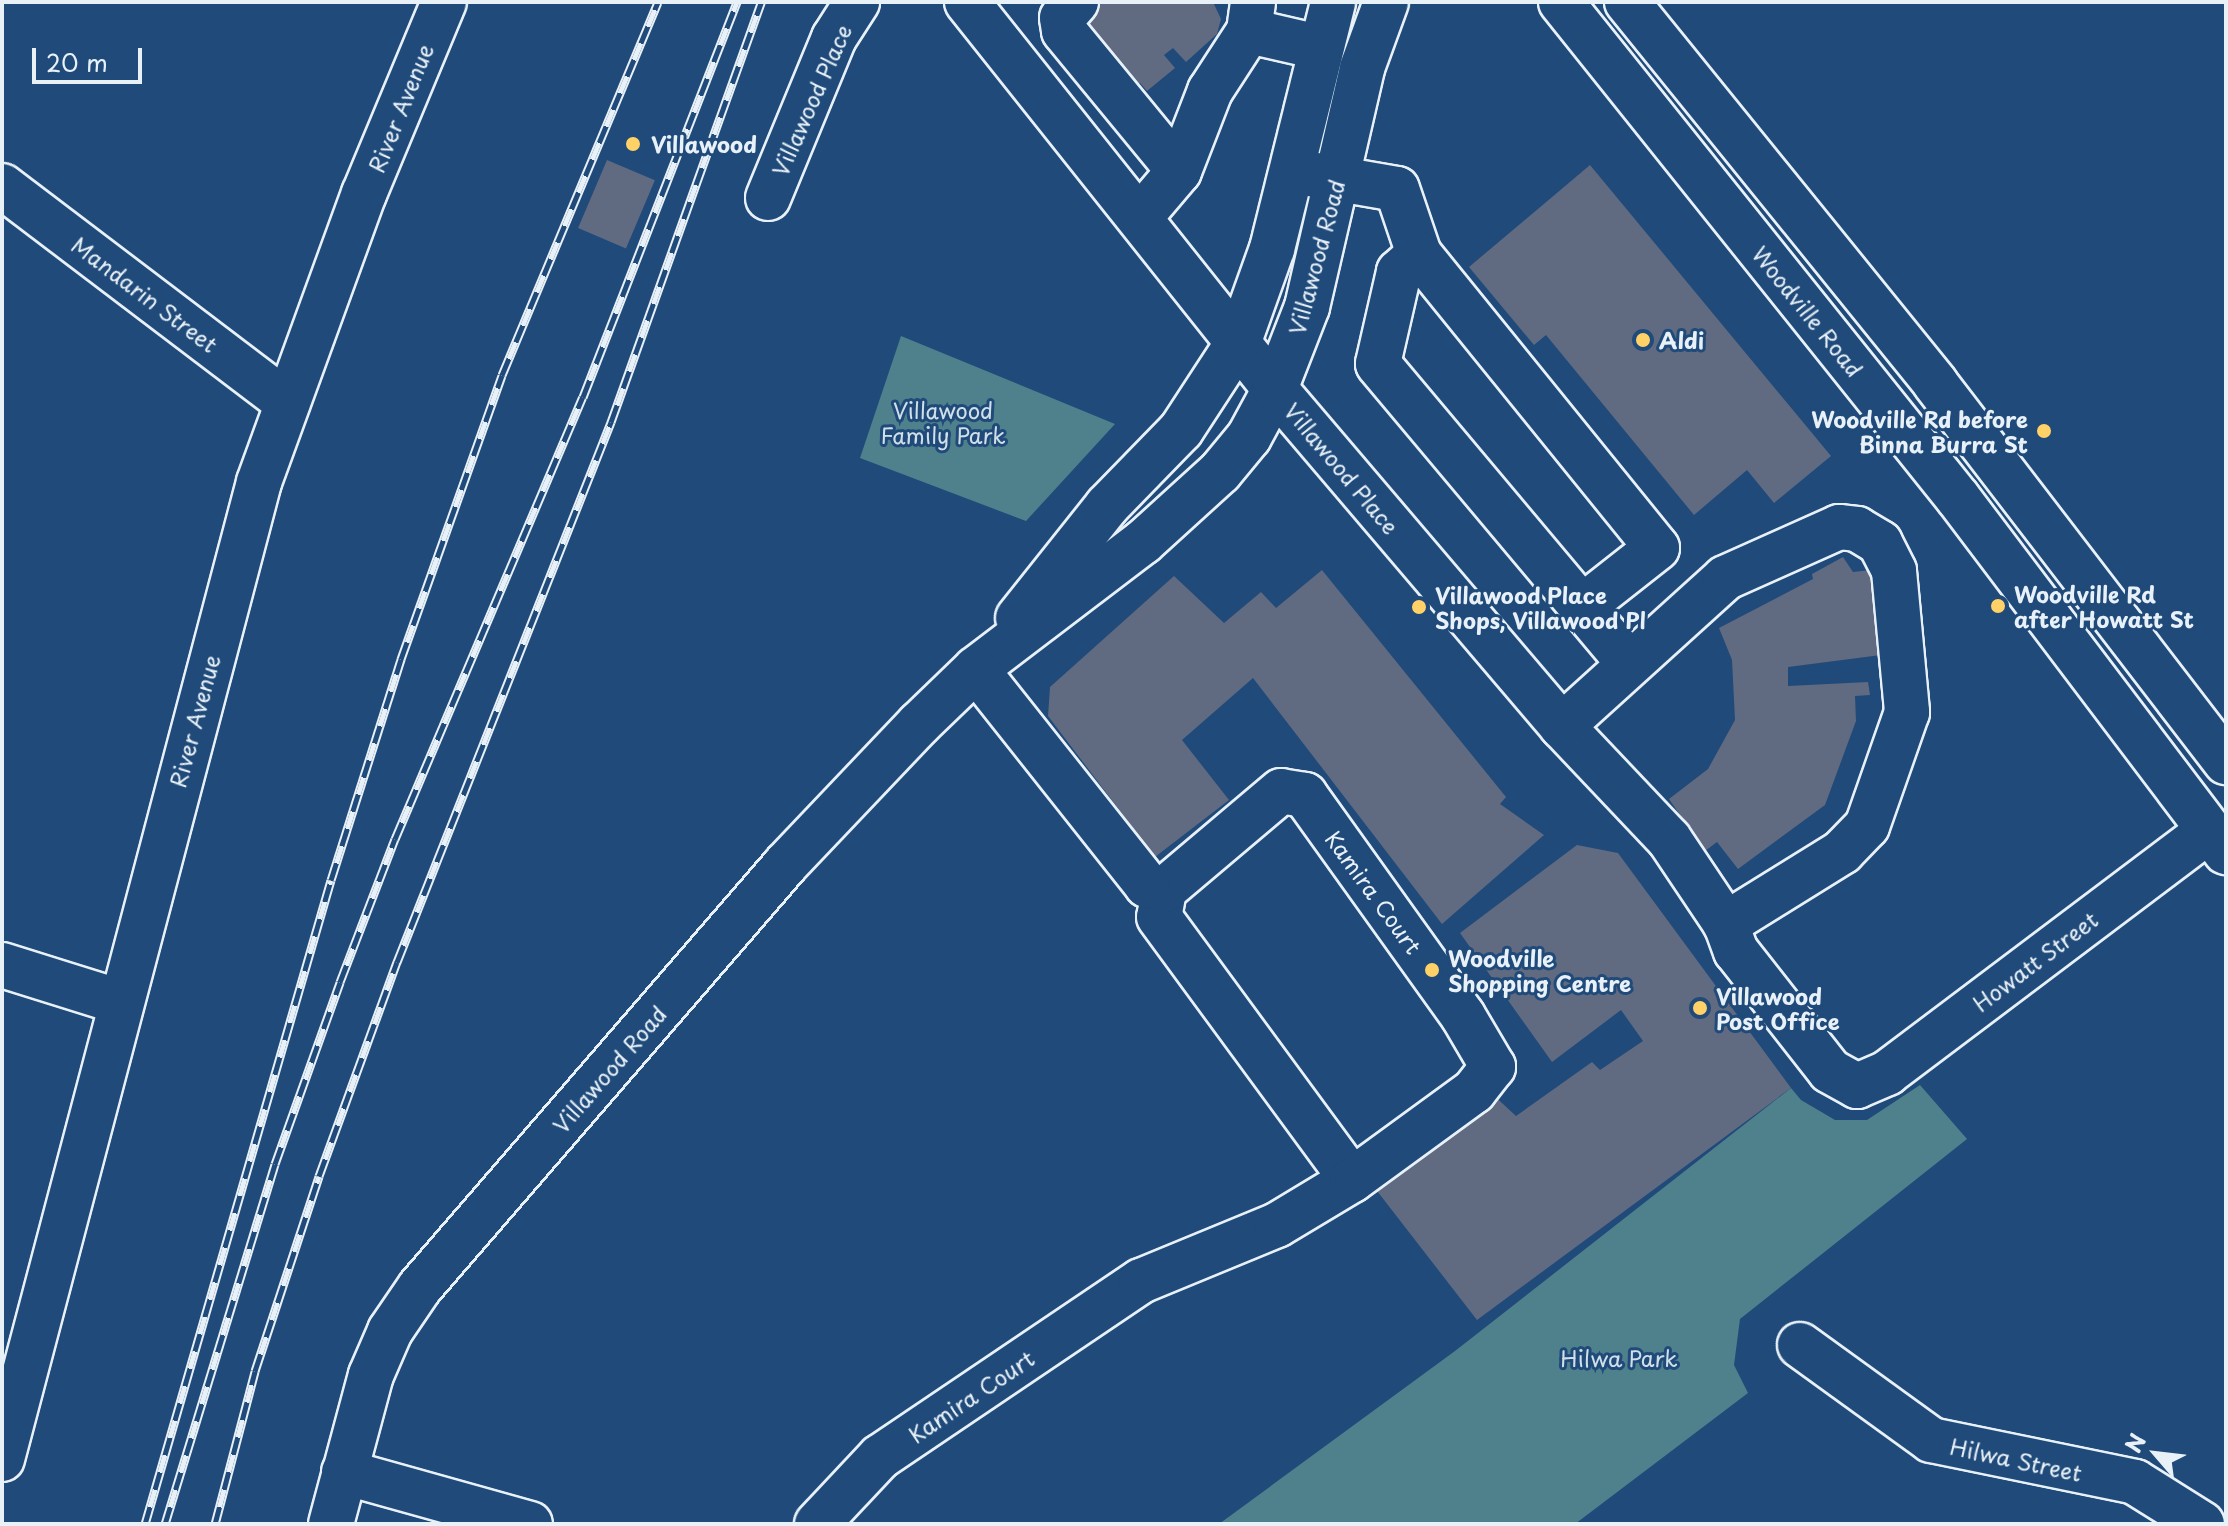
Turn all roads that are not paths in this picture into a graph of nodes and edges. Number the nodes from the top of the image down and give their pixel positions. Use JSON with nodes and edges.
{"nodes":[{"id":1,"x":444,"y":2,"type":"edge"},
{"id":2,"x":857,"y":2,"type":"edge"},
{"id":3,"x":967,"y":2,"type":"edge"},
{"id":4,"x":1076,"y":2,"type":"edge"},
{"id":5,"x":1333,"y":2,"type":"edge"},
{"id":6,"x":1386,"y":2,"type":"edge"},
{"id":7,"x":1561,"y":2,"type":"edge"},
{"id":8,"x":1627,"y":2,"type":"edge"},
{"id":9,"x":1251,"y":16,"type":"edge"},
{"id":10,"x":1319,"y":47,"type":"junction"},
{"id":11,"x":1291,"y":170,"type":"junction"},
{"id":12,"x":1179,"y":171,"type":"junction"},
{"id":13,"x":1338,"y":181,"type":"junction"},
{"id":14,"x":2,"y":186,"type":"edge"},
{"id":15,"x":768,"y":198,"type":"dead end"},
{"id":16,"x":1140,"y":217,"type":"junction"},
{"id":17,"x":1419,"y":254,"type":"junction"},
{"id":18,"x":1239,"y":341,"type":"junction"},
{"id":19,"x":1275,"y":389,"type":"junction"},
{"id":20,"x":287,"y":402,"type":"junction"},
{"id":21,"x":1582,"y":607,"type":"junction"},
{"id":22,"x":1629,"y":663,"type":"junction"},
{"id":23,"x":976,"y":669,"type":"junction"},
{"id":24,"x":1562,"y":726,"type":"junction"},
{"id":25,"x":2226,"y":762,"type":"edge"},
{"id":26,"x":2220,"y":832,"type":"edge"},
{"id":27,"x":1164,"y":890,"type":"junction"},
{"id":28,"x":1726,"y":924,"type":"junction"},
{"id":29,"x":2,"y":965,"type":"edge"},
{"id":30,"x":120,"y":1002,"type":"junction"},
{"id":31,"x":1857,"y":1086,"type":"joint"},
{"id":32,"x":1352,"y":1180,"type":"junction"},
{"id":33,"x":1800,"y":1345,"type":"dead end"},
{"id":34,"x":2,"y":1459,"type":"edge"},
{"id":35,"x":344,"y":1472,"type":"junction"},
{"id":36,"x":331,"y":1524,"type":"edge"},
{"id":37,"x":530,"y":1524,"type":"edge"},
{"id":38,"x":817,"y":1524,"type":"edge"},
{"id":39,"x":2202,"y":1524,"type":"edge"}],
"edges":[{"from":1,"to":20,"type":"street","name":"River Avenue"},
{"from":2,"to":15,"type":"street","name":"Villawood Place"},
{"from":3,"to":16,"type":"street","name":"Villawood Place"},
{"from":4,"to":12,"type":"street"},
{"from":5,"to":10,"type":"street","name":"Villawood Road"},
{"from":6,"to":13,"type":"street","name":"Villawood Road"},
{"from":7,"to":26,"type":"street","name":"Woodville Road"},
{"from":8,"to":25,"type":"street"},
{"from":9,"to":10,"type":"street"},
{"from":9,"to":12,"type":"street"},
{"from":10,"to":11,"type":"street","name":"Villawood Road"},
{"from":11,"to":13,"type":"street"},
{"from":11,"to":18,"type":"street","name":"Villawood Road"},
{"from":12,"to":16,"type":"street"},
{"from":13,"to":17,"type":"street"},
{"from":13,"to":19,"type":"street","name":"Villawood Road"},
{"from":14,"to":20,"type":"street","name":"Mandarin Street"},
{"from":16,"to":18,"type":"street","name":"Villawood Place"},
{"from":17,"to":21,"type":"street"},
{"from":17,"to":21,"type":"street"},
{"from":18,"to":19,"type":"street","name":"Villawood Place"},
{"from":18,"to":23,"type":"street","name":"Villawood Road"},
{"from":19,"to":23,"type":"street","name":"Villawood Road"},
{"from":19,"to":24,"type":"street","name":"Villawood Place"},
{"from":20,"to":30,"type":"street","name":"River Avenue"},
{"from":21,"to":22,"type":"street"},
{"from":22,"to":24,"type":"street"},
{"from":22,"to":28,"type":"street"},
{"from":23,"to":27,"type":"street"},
{"from":23,"to":35,"type":"street","name":"Villawood Road"},
{"from":24,"to":28,"type":"street","name":"Villawood Place"},
{"from":26,"to":31,"type":"street","name":"Howatt Street"},
{"from":27,"to":32,"type":"street"},
{"from":27,"to":32,"type":"street","name":"Kamira Court"},
{"from":28,"to":31,"type":"street","name":"Villawood Place"},
{"from":29,"to":30,"type":"street"},
{"from":30,"to":34,"type":"street","name":"River Avenue"},
{"from":32,"to":38,"type":"street","name":"Kamira Court"},
{"from":33,"to":39,"type":"street","name":"Hilwa Street"},
{"from":35,"to":36,"type":"street","name":"Villawood Road"},
{"from":35,"to":37,"type":"street"}]}
